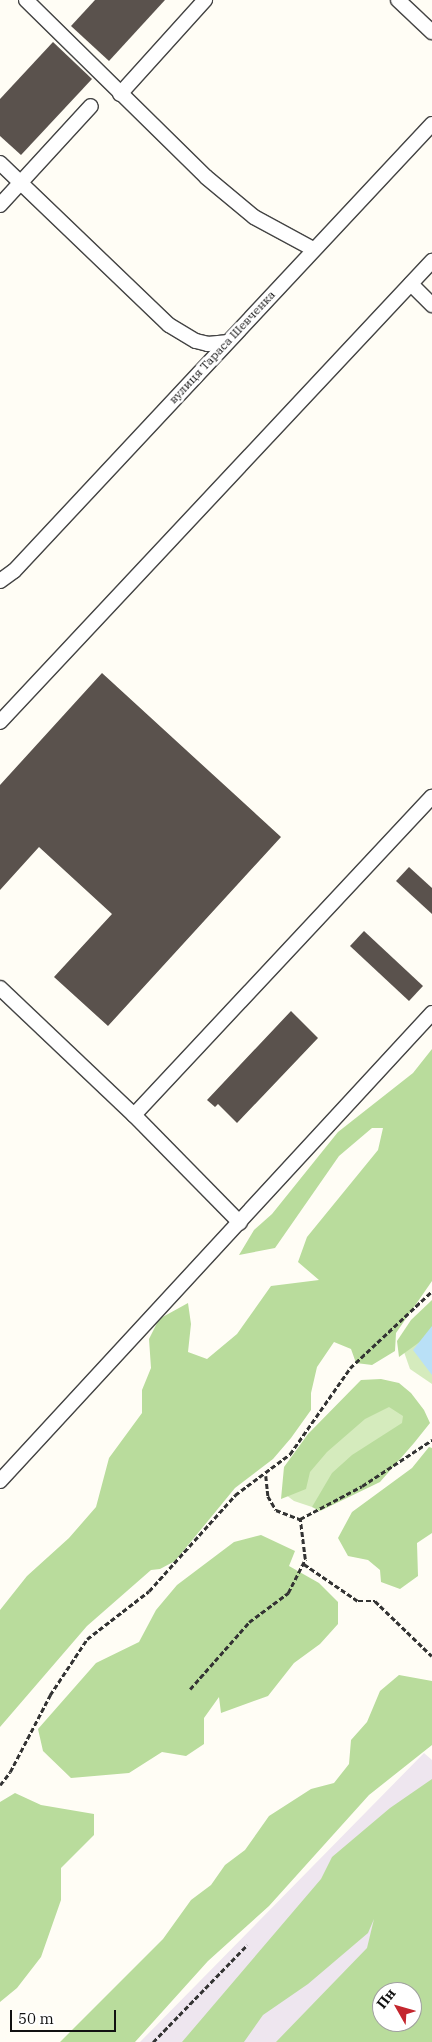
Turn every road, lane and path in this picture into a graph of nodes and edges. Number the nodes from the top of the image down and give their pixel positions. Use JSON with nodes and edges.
{"nodes":[{"id":1,"x":26,"y":0,"type":"edge"},
{"id":2,"x":205,"y":0,"type":"edge"},
{"id":3,"x":398,"y":0,"type":"edge"},
{"id":4,"x":432,"y":32,"type":"edge"},
{"id":5,"x":120,"y":94,"type":"junction"},
{"id":6,"x":91,"y":106,"type":"dead end"},
{"id":7,"x":432,"y":124,"type":"edge"},
{"id":8,"x":0,"y":163,"type":"edge"},
{"id":9,"x":21,"y":182,"type":"junction"},
{"id":10,"x":0,"y":205,"type":"edge"},
{"id":11,"x":313,"y":249,"type":"junction"},
{"id":12,"x":432,"y":261,"type":"edge"},
{"id":13,"x":410,"y":284,"type":"junction"},
{"id":14,"x":432,"y":305,"type":"edge"},
{"id":15,"x":226,"y":342,"type":"junction"},
{"id":16,"x":0,"y":581,"type":"edge"},
{"id":17,"x":0,"y":722,"type":"edge"},
{"id":18,"x":432,"y":797,"type":"edge"},
{"id":19,"x":0,"y":988,"type":"edge"},
{"id":20,"x":432,"y":1013,"type":"edge"},
{"id":21,"x":134,"y":1115,"type":"junction"},
{"id":22,"x":240,"y":1223,"type":"junction"},
{"id":23,"x":432,"y":1291,"type":"edge"},
{"id":24,"x":432,"y":1440,"type":"edge"},
{"id":25,"x":266,"y":1475,"type":"junction"},
{"id":26,"x":0,"y":1482,"type":"edge"},
{"id":27,"x":300,"y":1519,"type":"junction"},
{"id":28,"x":304,"y":1564,"type":"junction"},
{"id":29,"x":432,"y":1656,"type":"edge"},
{"id":30,"x":190,"y":1689,"type":"dead end"},
{"id":31,"x":0,"y":1785,"type":"edge"},
{"id":32,"x":247,"y":1945,"type":"dead end"},
{"id":33,"x":153,"y":2042,"type":"edge"}],
"edges":[{"from":1,"to":5,"type":"lane"},
{"from":2,"to":5,"type":"lane"},
{"from":3,"to":4,"type":"lane"},
{"from":5,"to":11,"type":"lane"},
{"from":6,"to":9,"type":"lane"},
{"from":7,"to":11,"type":"lane","name":"вулиця Тараса Шевченка"},
{"from":8,"to":9,"type":"lane"},
{"from":9,"to":10,"type":"lane"},
{"from":9,"to":15,"type":"lane"},
{"from":11,"to":15,"type":"lane","name":"вулиця Тараса Шевченка"},
{"from":12,"to":13,"type":"lane"},
{"from":13,"to":14,"type":"lane"},
{"from":13,"to":17,"type":"lane"},
{"from":15,"to":16,"type":"lane","name":"вулиця Тараса Шевченка"},
{"from":18,"to":21,"type":"lane"},
{"from":19,"to":21,"type":"lane"},
{"from":20,"to":22,"type":"lane"},
{"from":21,"to":22,"type":"lane"},
{"from":22,"to":26,"type":"lane"},
{"from":23,"to":25,"type":"path"},
{"from":24,"to":27,"type":"path"},
{"from":25,"to":27,"type":"path"},
{"from":25,"to":31,"type":"path"},
{"from":27,"to":28,"type":"path"},
{"from":28,"to":29,"type":"path"},
{"from":28,"to":30,"type":"path"},
{"from":32,"to":33,"type":"path"}]}
